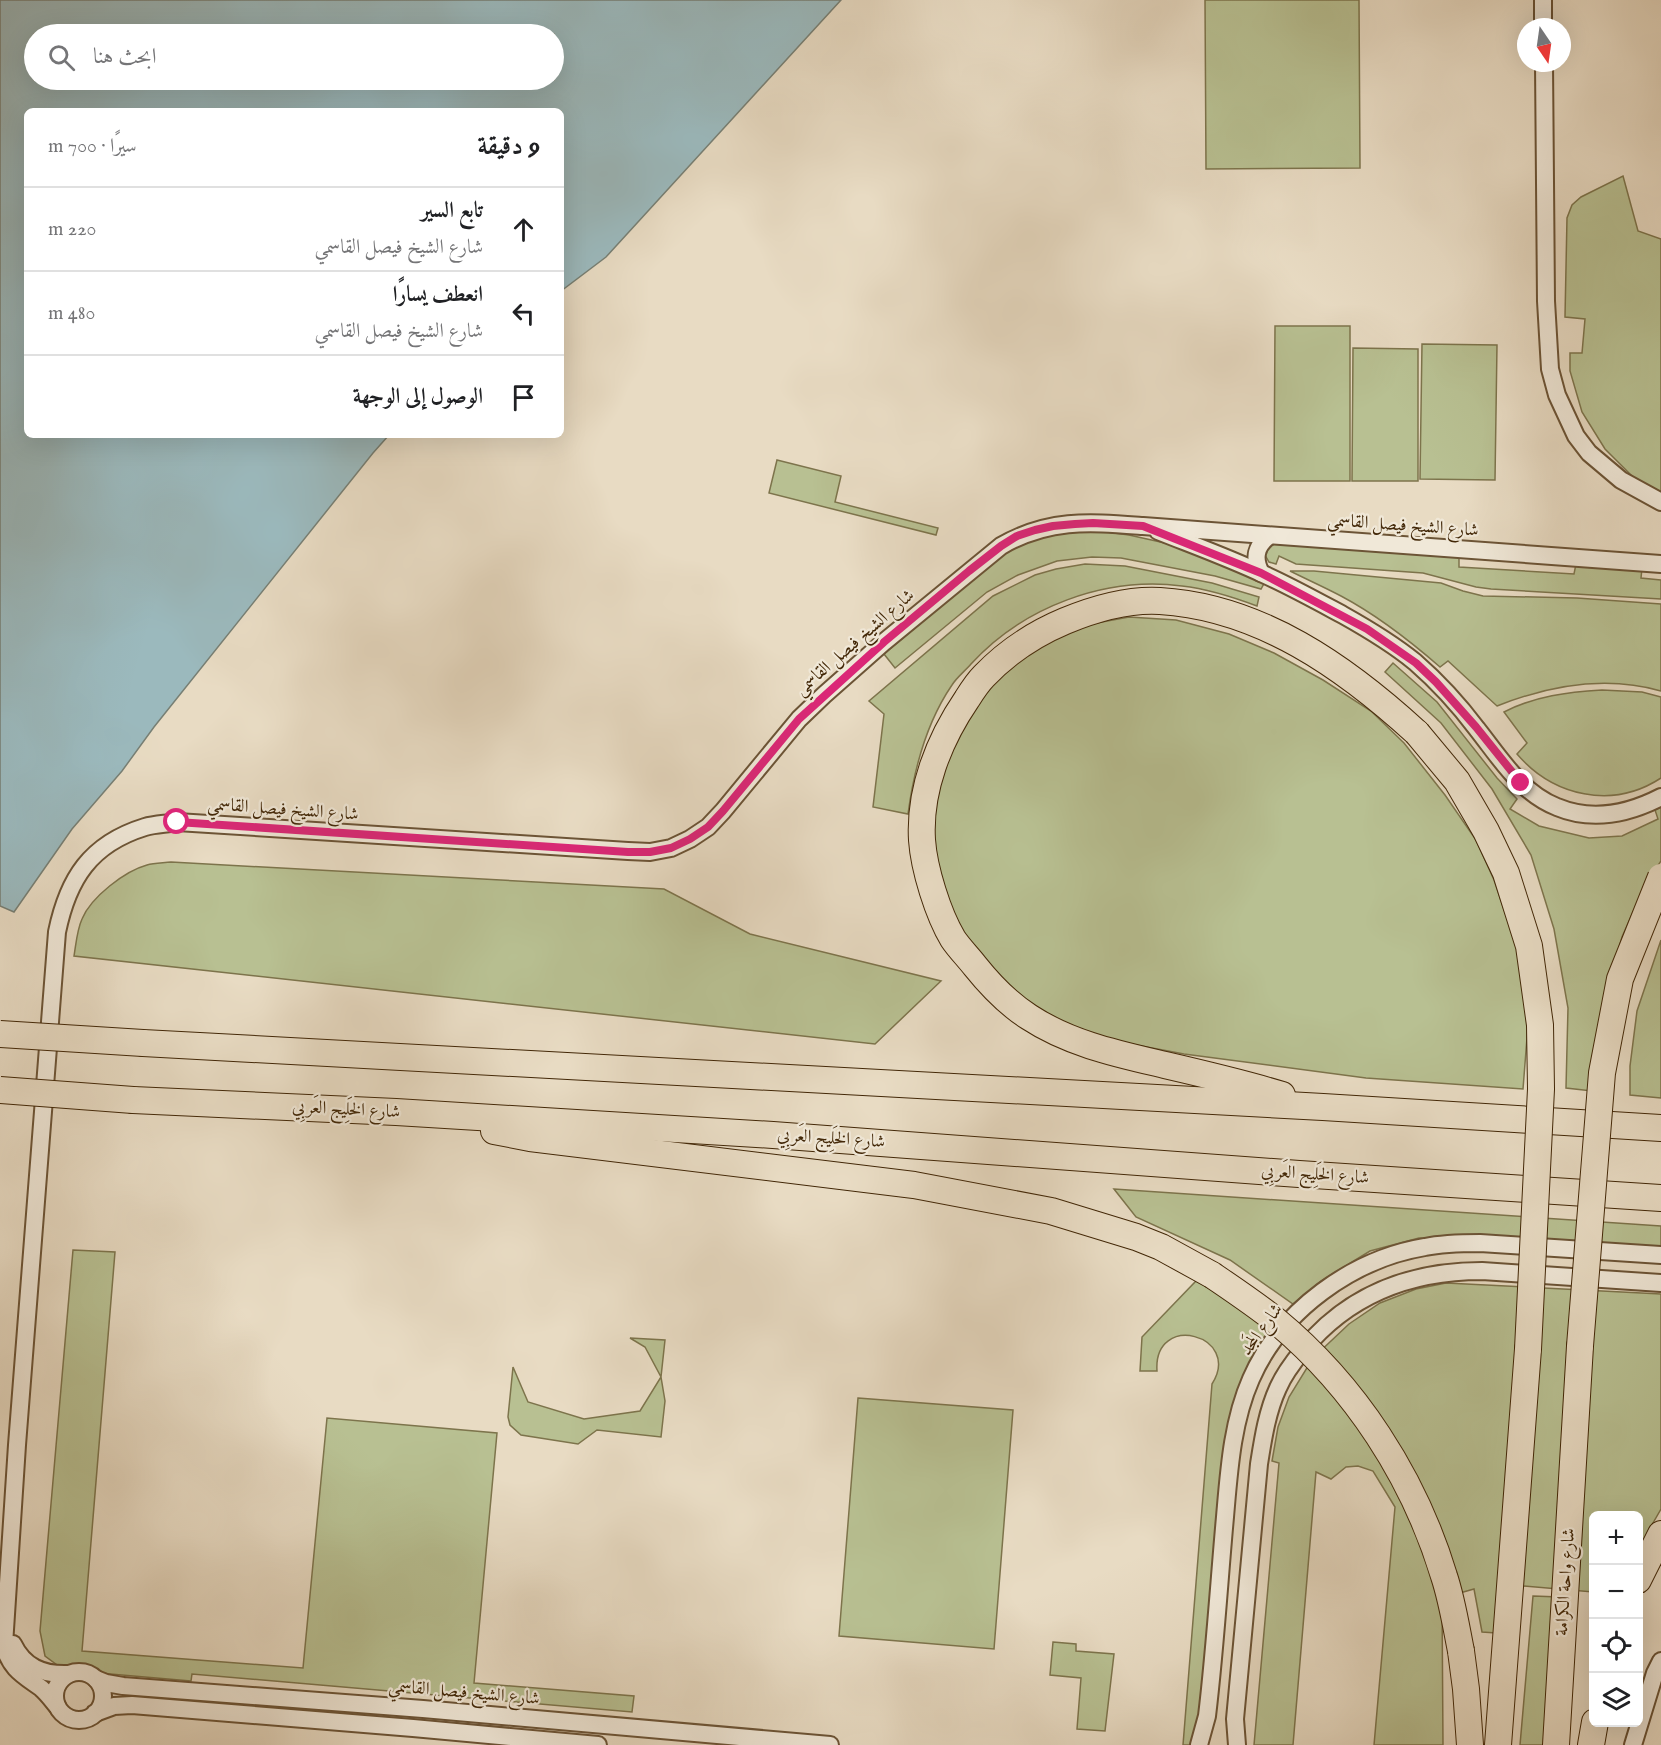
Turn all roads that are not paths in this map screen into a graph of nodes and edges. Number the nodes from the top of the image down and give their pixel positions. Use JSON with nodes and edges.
{"nodes":[{"id":1,"x":1543,"y":0,"type":"edge"},
{"id":2,"x":1543,"y":18,"type":"edge"},
{"id":3,"x":1544,"y":72,"type":"edge"},
{"id":4,"x":1661,"y":502,"type":"edge"},
{"id":5,"x":1143,"y":526,"type":"junction"},
{"id":6,"x":1269,"y":536,"type":"junction"},
{"id":7,"x":1661,"y":564,"type":"edge"},
{"id":8,"x":1261,"y":573,"type":"junction"},
{"id":9,"x":1661,"y":797,"type":"edge"},
{"id":10,"x":1661,"y":877,"type":"edge"},
{"id":11,"x":0,"y":1034,"type":"edge"},
{"id":12,"x":0,"y":1090,"type":"edge"},
{"id":13,"x":1323,"y":1107,"type":"junction"},
{"id":14,"x":396,"y":1112,"type":"junction"},
{"id":15,"x":1661,"y":1128,"type":"edge"},
{"id":16,"x":1661,"y":1198,"type":"edge"},
{"id":17,"x":1661,"y":1255,"type":"edge"},
{"id":18,"x":1661,"y":1283,"type":"edge"},
{"id":19,"x":1661,"y":1534,"type":"edge"},
{"id":20,"x":1643,"y":1570,"type":"edge"},
{"id":21,"x":5,"y":1633,"type":"junction"},
{"id":22,"x":1661,"y":1661,"type":"edge"},
{"id":23,"x":68,"y":1674,"type":"junction"},
{"id":24,"x":96,"y":1679,"type":"junction"},
{"id":25,"x":57,"y":1706,"type":"junction"},
{"id":26,"x":95,"y":1713,"type":"junction"},
{"id":27,"x":1594,"y":1727,"type":"edge"},
{"id":28,"x":598,"y":1745,"type":"edge"},
{"id":29,"x":830,"y":1745,"type":"edge"},
{"id":30,"x":1199,"y":1745,"type":"edge"},
{"id":31,"x":1237,"y":1745,"type":"edge"},
{"id":32,"x":1470,"y":1745,"type":"edge"},
{"id":33,"x":1498,"y":1745,"type":"edge"},
{"id":34,"x":1556,"y":1745,"type":"edge"},
{"id":35,"x":1591,"y":1745,"type":"edge"},
{"id":36,"x":1633,"y":1745,"type":"edge"}],
"edges":[{"from":1,"to":2,"type":"street"},
{"from":3,"to":4,"type":"street"},
{"from":5,"to":6,"type":"street","name":"شارع الشيخ فيصل القاسمي"},
{"from":5,"to":8,"type":"street","name":"شارع الشيخ فيصل القاسمي"},
{"from":5,"to":21,"type":"street","name":"شارع الشيخ فيصل القاسمي"},
{"from":6,"to":7,"type":"street","name":"شارع الشيخ فيصل القاسمي"},
{"from":6,"to":8,"type":"street"},
{"from":8,"to":9,"type":"street","name":"شارع الشيخ فيصل القاسمي"},
{"from":10,"to":34,"type":"highway","name":"شارع واحة الكرامة","bridge":true},
{"from":11,"to":13,"type":"highway","bridge":true},
{"from":12,"to":14,"type":"highway","name":"شارع الخَلِيج العَربِي","bridge":true},
{"from":13,"to":15,"type":"highway"},
{"from":13,"to":33,"type":"highway","bridge":true},
{"from":14,"to":16,"type":"highway","name":"شارع الخَلِيج العَربِي"},
{"from":14,"to":32,"type":"highway","bridge":true},
{"from":17,"to":30,"type":"street","name":"شارع المَجد"},
{"from":18,"to":31,"type":"street"},
{"from":19,"to":20,"type":"highway"},
{"from":21,"to":23,"type":"street"},
{"from":21,"to":25,"type":"street","name":"شارع الشيخ فيصل القاسمي"},
{"from":22,"to":36,"type":"street"},
{"from":23,"to":24,"type":"street"},
{"from":23,"to":25,"type":"street"},
{"from":24,"to":26,"type":"street"},
{"from":24,"to":29,"type":"street","name":"شارع الشيخ فيصل القاسمي"},
{"from":25,"to":26,"type":"street"},
{"from":26,"to":28,"type":"street"},
{"from":27,"to":35,"type":"highway"}]}
